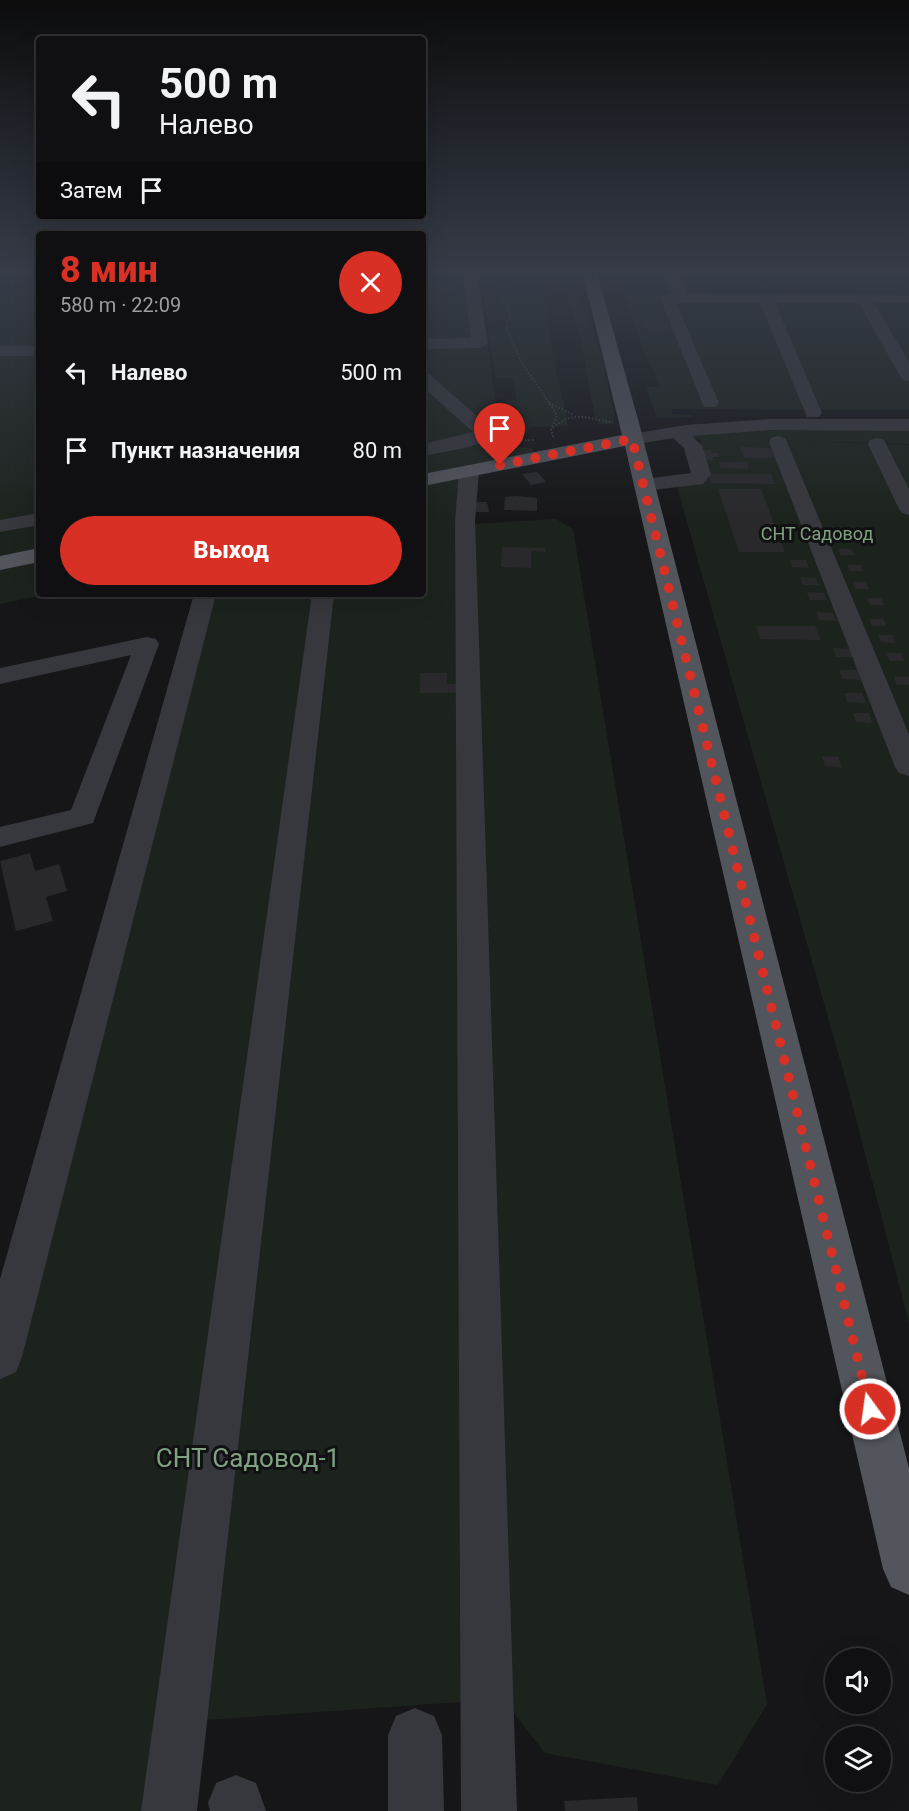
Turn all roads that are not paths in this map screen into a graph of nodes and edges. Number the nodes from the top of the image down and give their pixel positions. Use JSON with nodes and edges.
{"nodes":[{"id":1,"x":611,"y":355,"type":"edge"},
{"id":2,"x":690,"y":355,"type":"edge"},
{"id":3,"x":789,"y":355,"type":"edge"},
{"id":4,"x":896,"y":355,"type":"edge"},
{"id":5,"x":909,"y":376,"type":"edge"},
{"id":6,"x":426,"y":381,"type":"edge"},
{"id":7,"x":710,"y":404,"type":"dead end"},
{"id":8,"x":766,"y":412,"type":"dead end"},
{"id":9,"x":813,"y":413,"type":"junction"},
{"id":10,"x":909,"y":414,"type":"edge"},
{"id":11,"x":909,"y":425,"type":"edge"},
{"id":12,"x":686,"y":431,"type":"junction"},
{"id":13,"x":632,"y":439,"type":"junction"},
{"id":14,"x":778,"y":442,"type":"dead end"},
{"id":15,"x":855,"y":444,"type":"dead end"},
{"id":16,"x":877,"y":444,"type":"junction"},
{"id":17,"x":898,"y":445,"type":"dead end"},
{"id":18,"x":483,"y":447,"type":"junction"},
{"id":19,"x":426,"y":450,"type":"edge"},
{"id":20,"x":426,"y":478,"type":"edge"},
{"id":21,"x":644,"y":485,"type":"junction"},
{"id":22,"x":909,"y":509,"type":"edge"},
{"id":23,"x":36,"y":520,"type":"edge"},
{"id":24,"x":0,"y":526,"type":"edge"},
{"id":25,"x":36,"y":556,"type":"edge"},
{"id":26,"x":0,"y":563,"type":"edge"},
{"id":27,"x":204,"y":597,"type":"edge"},
{"id":28,"x":323,"y":597,"type":"edge"},
{"id":29,"x":0,"y":676,"type":"edge"},
{"id":30,"x":909,"y":766,"type":"edge"},
{"id":31,"x":0,"y":837,"type":"edge"},
{"id":32,"x":0,"y":1357,"type":"edge"},
{"id":33,"x":909,"y":1569,"type":"edge"},
{"id":34,"x":415,"y":1735,"type":"dead end"},
{"id":35,"x":169,"y":1811,"type":"edge"},
{"id":36,"x":416,"y":1811,"type":"edge"},
{"id":37,"x":489,"y":1811,"type":"edge"}],
"edges":[{"from":1,"to":13,"type":"main road"},
{"from":2,"to":7,"type":"street"},
{"from":3,"to":9,"type":"street"},
{"from":4,"to":5,"type":"street"},
{"from":6,"to":18,"type":"street"},
{"from":8,"to":9,"type":"street"},
{"from":9,"to":10,"type":"street"},
{"from":11,"to":12,"type":"street"},
{"from":12,"to":13,"type":"street"},
{"from":12,"to":21,"type":"street"},
{"from":13,"to":18,"type":"main road"},
{"from":13,"to":21,"type":"main road"},
{"from":14,"to":30,"type":"street"},
{"from":15,"to":16,"type":"street"},
{"from":16,"to":17,"type":"street"},
{"from":16,"to":22,"type":"street"},
{"from":18,"to":19,"type":"street"},
{"from":18,"to":20,"type":"main road"},
{"from":18,"to":37,"type":"street"},
{"from":21,"to":33,"type":"main road"},
{"from":23,"to":24,"type":"street"},
{"from":25,"to":26,"type":"main road"},
{"from":27,"to":32,"type":"street"},
{"from":28,"to":35,"type":"street"},
{"from":29,"to":31,"type":"street"},
{"from":34,"to":36,"type":"street"}]}
